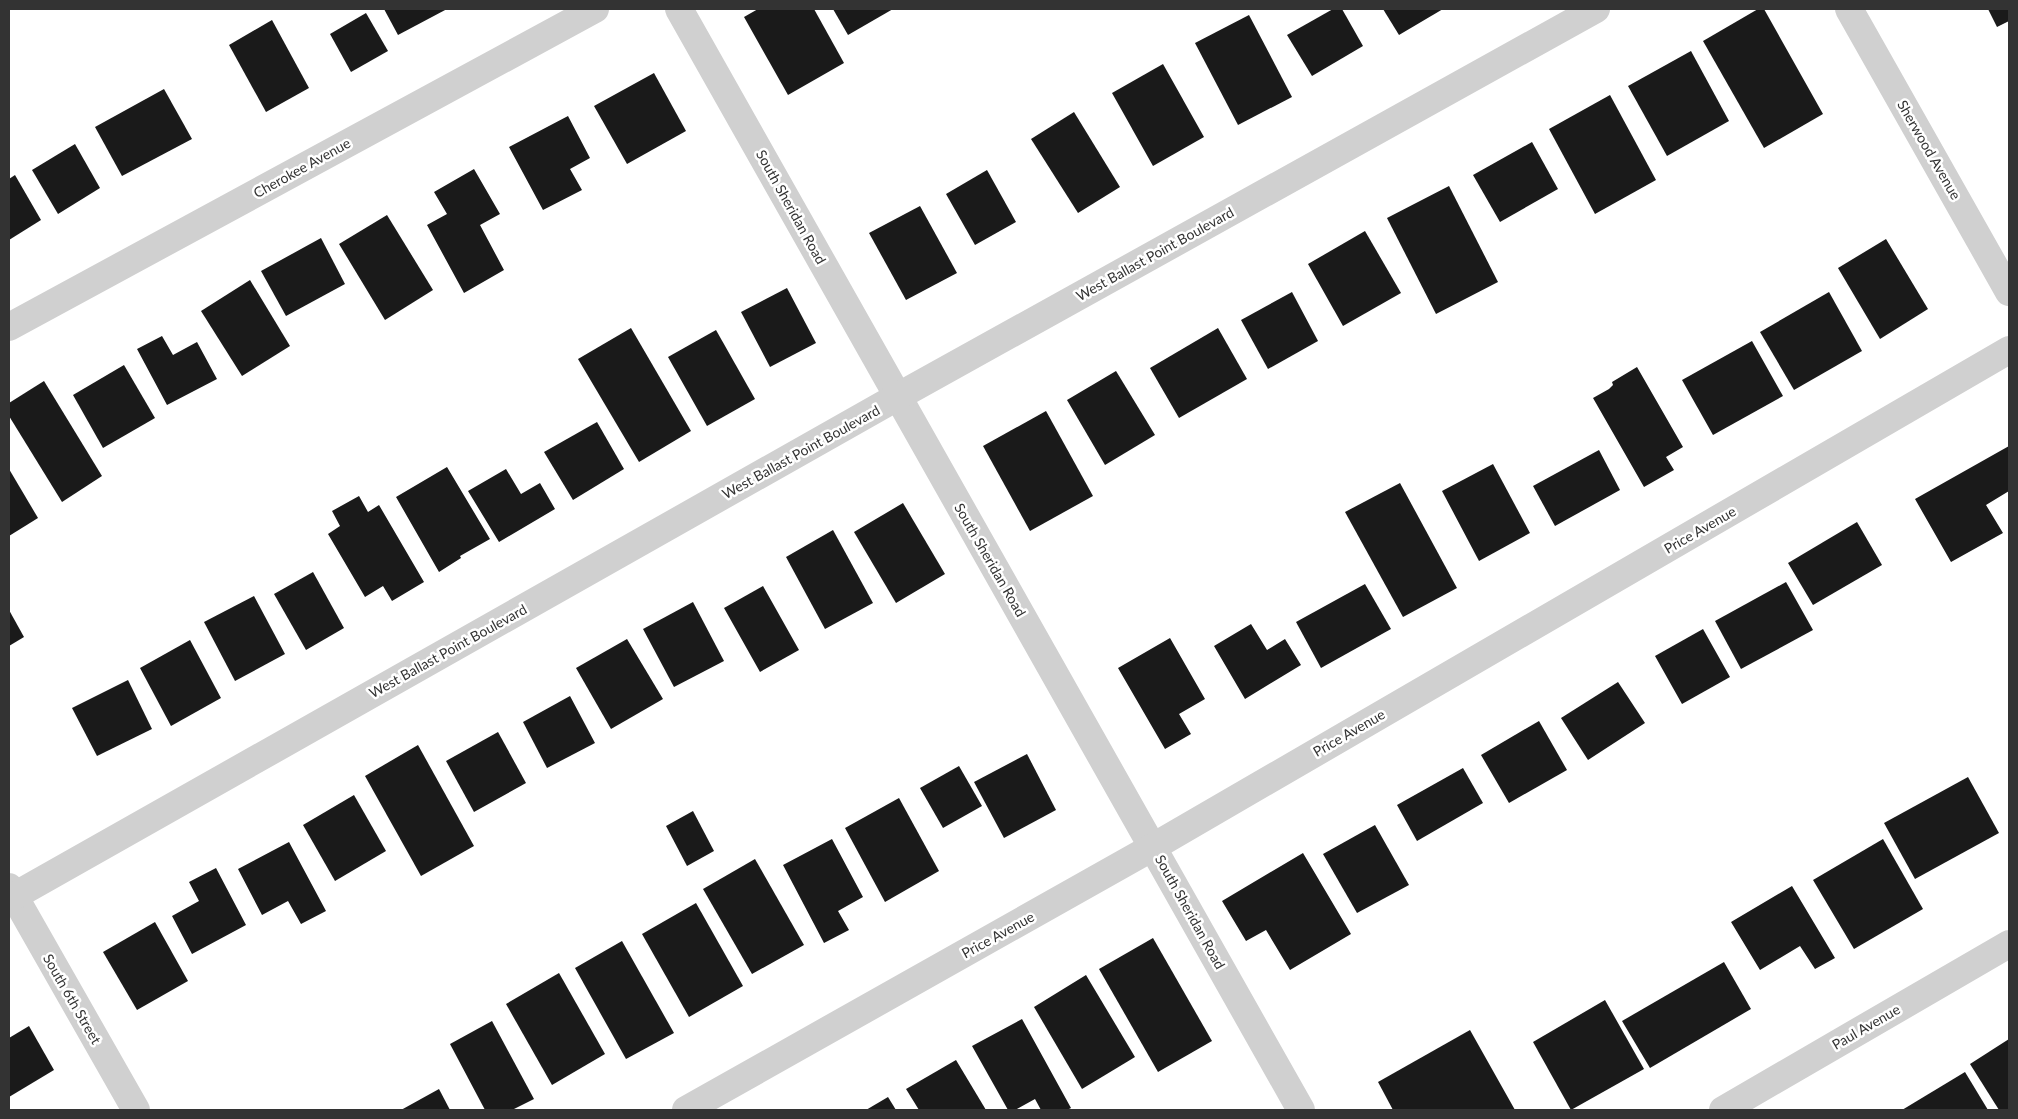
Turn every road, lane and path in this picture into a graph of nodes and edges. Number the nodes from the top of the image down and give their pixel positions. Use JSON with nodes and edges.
{"nodes":[{"id":1,"x":595,"y":9,"type":"edge"},
{"id":2,"x":679,"y":9,"type":"edge"},
{"id":3,"x":1596,"y":9,"type":"edge"},
{"id":4,"x":1849,"y":9,"type":"edge"},
{"id":5,"x":2009,"y":292,"type":"edge"},
{"id":6,"x":9,"y":327,"type":"edge"},
{"id":7,"x":2009,"y":350,"type":"edge"},
{"id":8,"x":897,"y":397,"type":"junction"},
{"id":9,"x":1153,"y":847,"type":"junction"},
{"id":10,"x":10,"y":894,"type":"edge"},
{"id":11,"x":2009,"y":944,"type":"edge"},
{"id":12,"x":136,"y":1110,"type":"edge"},
{"id":13,"x":686,"y":1110,"type":"edge"},
{"id":14,"x":1301,"y":1110,"type":"edge"},
{"id":15,"x":1723,"y":1110,"type":"edge"}],
"edges":[{"from":1,"to":6,"type":"street","name":"Cherokee Avenue"},
{"from":2,"to":8,"type":"street","name":"South Sheridan Road"},
{"from":3,"to":8,"type":"street","name":"West Ballast Point Boulevard"},
{"from":4,"to":5,"type":"street","name":"Sherwood Avenue"},
{"from":7,"to":9,"type":"street","name":"Price Avenue"},
{"from":8,"to":9,"type":"street","name":"South Sheridan Road"},
{"from":8,"to":10,"type":"street","name":"West Ballast Point Boulevard"},
{"from":9,"to":13,"type":"street","name":"Price Avenue"},
{"from":9,"to":14,"type":"street","name":"South Sheridan Road"},
{"from":10,"to":12,"type":"street","name":"South 6th Street"},
{"from":11,"to":15,"type":"street","name":"Paul Avenue"}]}
